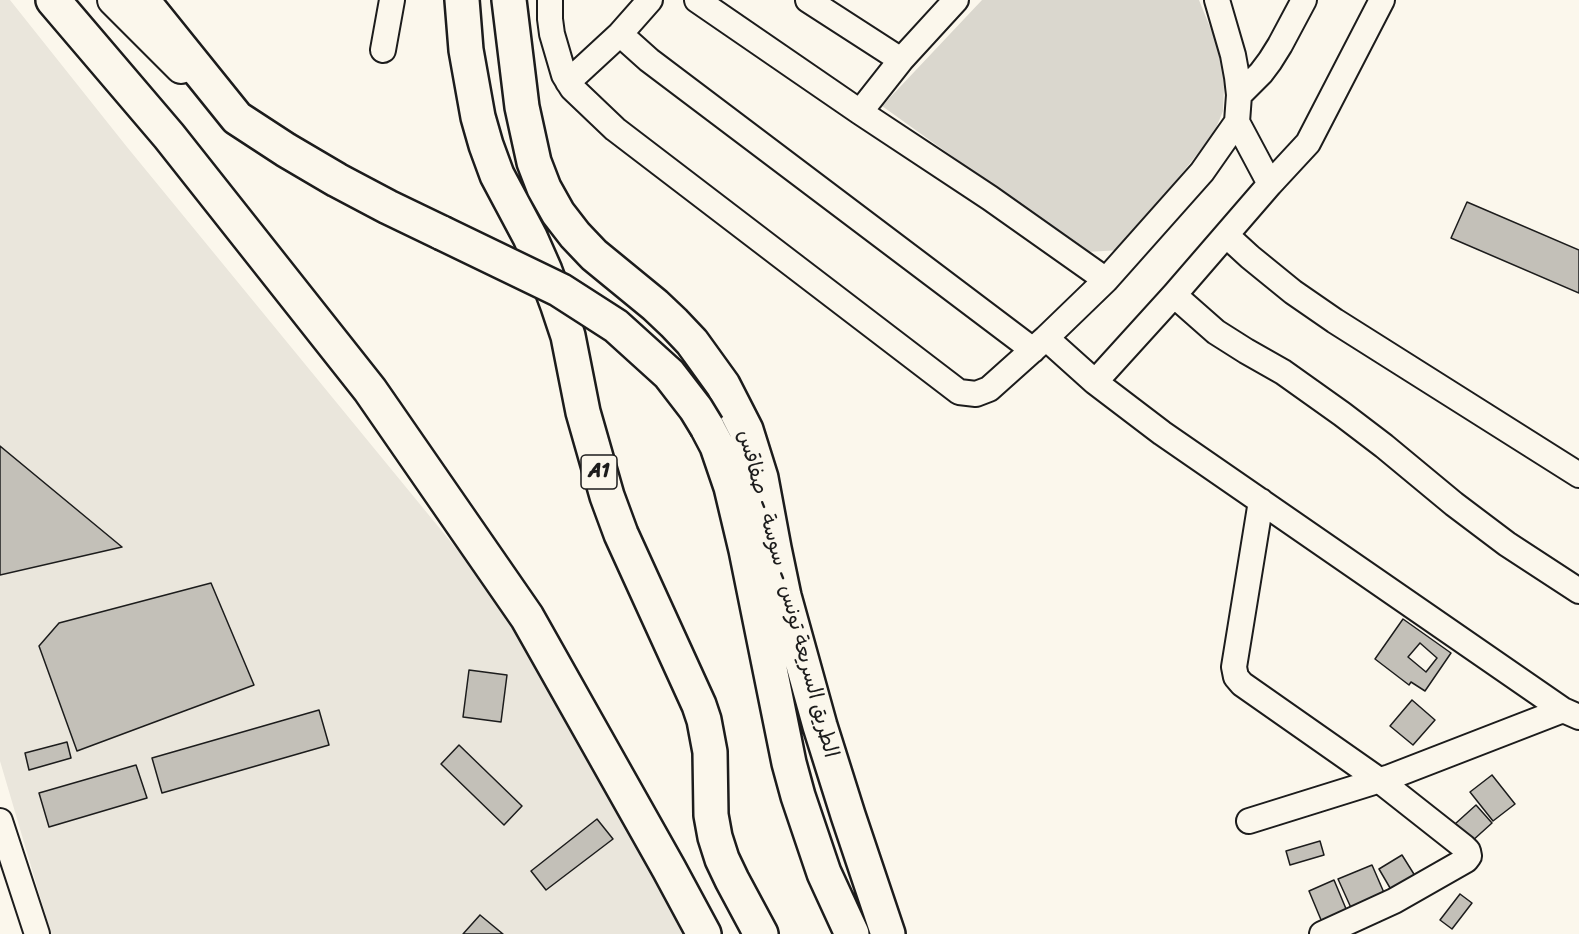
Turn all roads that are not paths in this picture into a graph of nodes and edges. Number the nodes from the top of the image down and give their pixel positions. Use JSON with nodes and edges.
{"nodes":[{"id":1,"x":53,"y":0,"type":"edge"},
{"id":2,"x":113,"y":0,"type":"edge"},
{"id":3,"x":142,"y":0,"type":"edge"},
{"id":4,"x":392,"y":0,"type":"edge"},
{"id":5,"x":462,"y":0,"type":"edge"},
{"id":6,"x":509,"y":0,"type":"edge"},
{"id":7,"x":550,"y":0,"type":"edge"},
{"id":8,"x":650,"y":0,"type":"edge"},
{"id":9,"x":697,"y":0,"type":"edge"},
{"id":10,"x":808,"y":0,"type":"edge"},
{"id":11,"x":956,"y":0,"type":"edge"},
{"id":12,"x":1217,"y":0,"type":"edge"},
{"id":13,"x":1304,"y":0,"type":"edge"},
{"id":14,"x":1382,"y":0,"type":"edge"},
{"id":15,"x":620,"y":34,"type":"junction"},
{"id":16,"x":383,"y":50,"type":"dead end"},
{"id":17,"x":901,"y":60,"type":"junction"},
{"id":18,"x":568,"y":82,"type":"junction"},
{"id":19,"x":1239,"y":95,"type":"junction"},
{"id":20,"x":860,"y":112,"type":"junction"},
{"id":21,"x":237,"y":118,"type":"junction"},
{"id":22,"x":1237,"y":122,"type":"junction"},
{"id":23,"x":1270,"y":184,"type":"junction"},
{"id":24,"x":1226,"y":235,"type":"junction"},
{"id":25,"x":1106,"y":280,"type":"junction"},
{"id":26,"x":1174,"y":295,"type":"junction"},
{"id":27,"x":1039,"y":344,"type":"junction"},
{"id":28,"x":1095,"y":382,"type":"junction"},
{"id":29,"x":1579,"y":476,"type":"edge"},
{"id":30,"x":1261,"y":501,"type":"junction"},
{"id":31,"x":1579,"y":591,"type":"edge"},
{"id":32,"x":1571,"y":714,"type":"edge"},
{"id":33,"x":1379,"y":780,"type":"junction"},
{"id":34,"x":0,"y":821,"type":"edge"},
{"id":35,"x":1248,"y":821,"type":"dead end"},
{"id":36,"x":37,"y":934,"type":"edge"},
{"id":37,"x":704,"y":934,"type":"edge"},
{"id":38,"x":761,"y":934,"type":"edge"},
{"id":39,"x":852,"y":934,"type":"edge"},
{"id":40,"x":888,"y":934,"type":"edge"},
{"id":41,"x":1322,"y":934,"type":"edge"}],
"edges":[{"from":1,"to":37,"type":"highway"},
{"from":2,"to":21,"type":"main road"},
{"from":3,"to":21,"type":"highway"},
{"from":4,"to":16,"type":"street"},
{"from":5,"to":38,"type":"highway","number":"A1"},
{"from":6,"to":40,"type":"highway"},
{"from":7,"to":18,"type":"street"},
{"from":8,"to":15,"type":"street"},
{"from":9,"to":20,"type":"street"},
{"from":10,"to":17,"type":"street"},
{"from":11,"to":17,"type":"street"},
{"from":12,"to":19,"type":"street"},
{"from":13,"to":19,"type":"street"},
{"from":14,"to":23,"type":"street"},
{"from":15,"to":18,"type":"street"},
{"from":15,"to":27,"type":"street"},
{"from":17,"to":20,"type":"street"},
{"from":18,"to":27,"type":"street"},
{"from":19,"to":22,"type":"street"},
{"from":20,"to":25,"type":"street"},
{"from":21,"to":39,"type":"highway","bridge":true},
{"from":22,"to":23,"type":"street"},
{"from":22,"to":25,"type":"street"},
{"from":23,"to":24,"type":"street"},
{"from":24,"to":26,"type":"street"},
{"from":24,"to":29,"type":"street"},
{"from":25,"to":27,"type":"street"},
{"from":26,"to":28,"type":"street"},
{"from":26,"to":31,"type":"street"},
{"from":27,"to":28,"type":"street"},
{"from":28,"to":30,"type":"street"},
{"from":30,"to":32,"type":"street"},
{"from":30,"to":33,"type":"street"},
{"from":32,"to":33,"type":"street"},
{"from":33,"to":35,"type":"street"},
{"from":33,"to":41,"type":"street"},
{"from":34,"to":36,"type":"street"}]}
